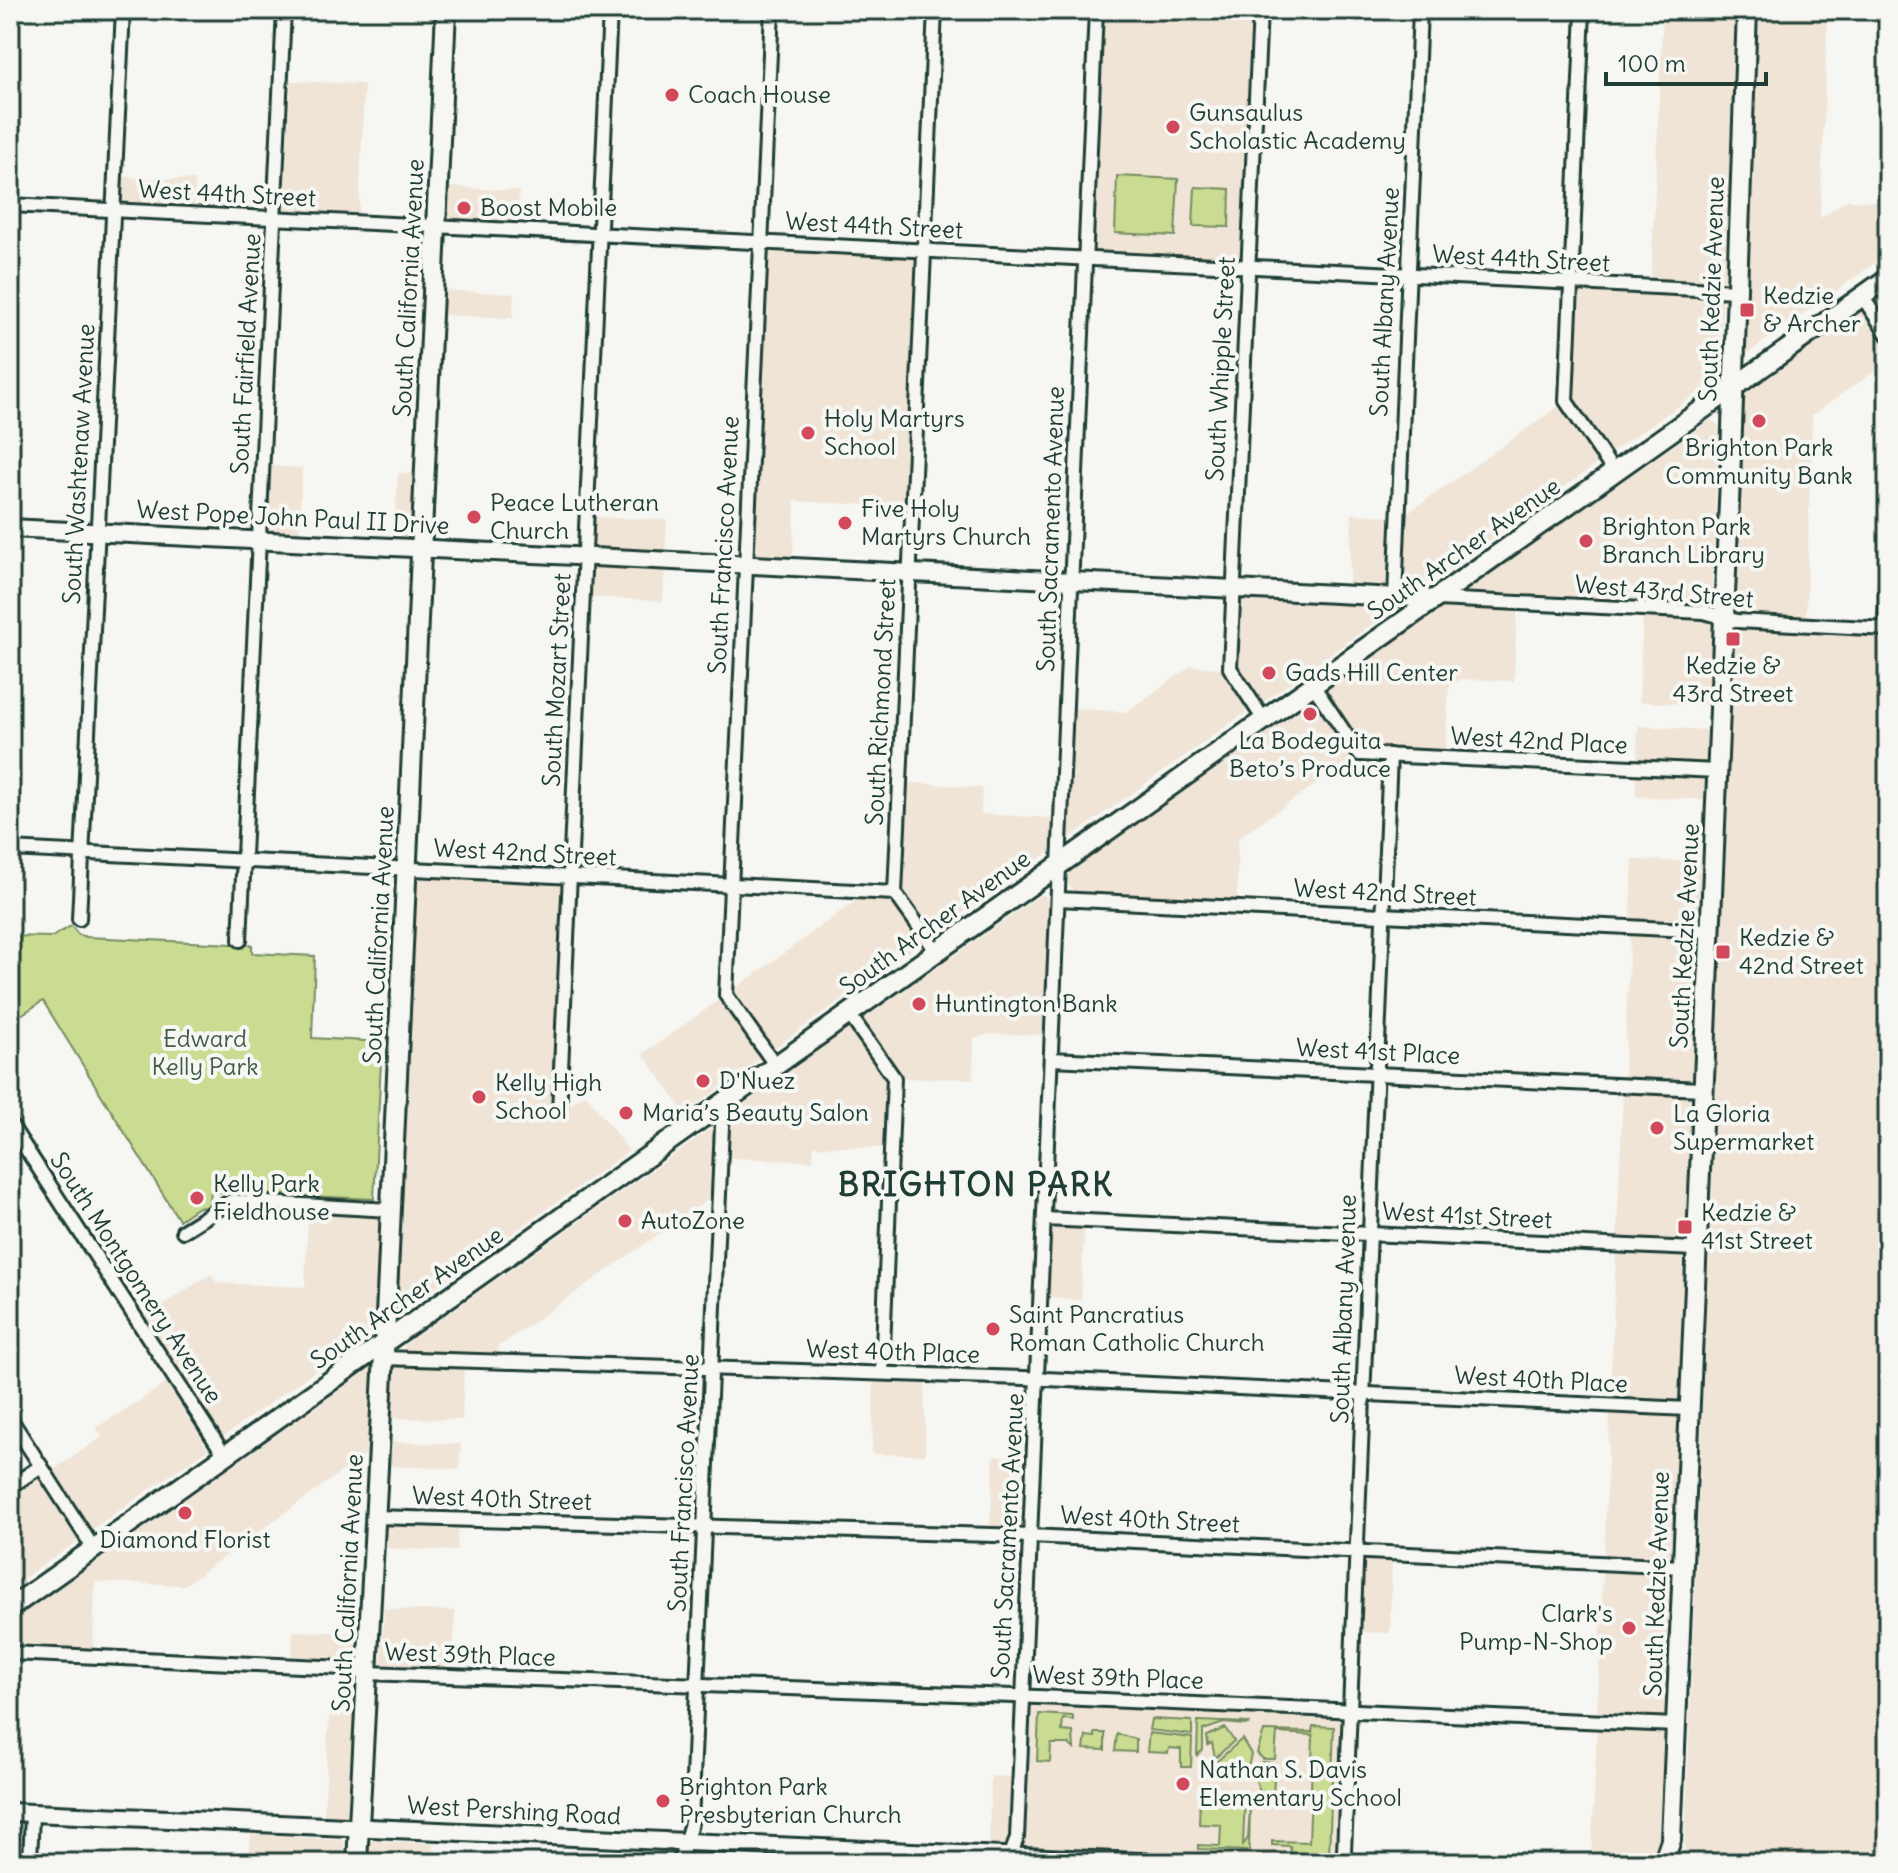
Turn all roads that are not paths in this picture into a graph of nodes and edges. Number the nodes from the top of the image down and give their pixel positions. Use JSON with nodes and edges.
{"nodes":[{"id":1,"x":123,"y":10,"type":"edge"},
{"id":2,"x":284,"y":10,"type":"edge"},
{"id":3,"x":446,"y":10,"type":"edge"},
{"id":4,"x":610,"y":10,"type":"edge"},
{"id":5,"x":772,"y":10,"type":"edge"},
{"id":6,"x":935,"y":10,"type":"edge"},
{"id":7,"x":1096,"y":10,"type":"edge"},
{"id":8,"x":1260,"y":10,"type":"edge"},
{"id":9,"x":1420,"y":10,"type":"edge"},
{"id":10,"x":1583,"y":10,"type":"edge"},
{"id":11,"x":1747,"y":10,"type":"edge"},
{"id":12,"x":10,"y":205,"type":"edge"},
{"id":13,"x":114,"y":210,"type":"junction"},
{"id":14,"x":274,"y":218,"type":"junction"},
{"id":15,"x":436,"y":226,"type":"junction"},
{"id":16,"x":600,"y":234,"type":"junction"},
{"id":17,"x":761,"y":242,"type":"junction"},
{"id":18,"x":924,"y":251,"type":"junction"},
{"id":19,"x":1085,"y":259,"type":"junction"},
{"id":20,"x":1248,"y":267,"type":"junction"},
{"id":21,"x":1409,"y":275,"type":"junction"},
{"id":22,"x":1888,"y":278,"type":"edge"},
{"id":23,"x":1571,"y":283,"type":"junction"},
{"id":24,"x":1736,"y":291,"type":"junction"},
{"id":25,"x":1862,"y":296,"type":"junction"},
{"id":26,"x":1888,"y":335,"type":"edge"},
{"id":27,"x":1733,"y":387,"type":"junction"},
{"id":28,"x":1614,"y":472,"type":"junction"},
{"id":29,"x":10,"y":528,"type":"edge"},
{"id":30,"x":98,"y":532,"type":"junction"},
{"id":31,"x":259,"y":540,"type":"junction"},
{"id":32,"x":421,"y":548,"type":"junction"},
{"id":33,"x":1888,"y":555,"type":"edge"},
{"id":34,"x":585,"y":556,"type":"junction"},
{"id":35,"x":745,"y":564,"type":"junction"},
{"id":36,"x":909,"y":572,"type":"junction"},
{"id":37,"x":1071,"y":580,"type":"junction"},
{"id":38,"x":1234,"y":588,"type":"junction"},
{"id":39,"x":1395,"y":597,"type":"junction"},
{"id":40,"x":1436,"y":599,"type":"junction"},
{"id":41,"x":1723,"y":617,"type":"junction"},
{"id":42,"x":1887,"y":629,"type":"edge"},
{"id":43,"x":1313,"y":685,"type":"junction"},
{"id":44,"x":1264,"y":720,"type":"junction"},
{"id":45,"x":1390,"y":755,"type":"junction"},
{"id":46,"x":1717,"y":771,"type":"junction"},
{"id":47,"x":10,"y":849,"type":"edge"},
{"id":48,"x":83,"y":853,"type":"junction"},
{"id":49,"x":244,"y":861,"type":"junction"},
{"id":50,"x":1060,"y":863,"type":"junction"},
{"id":51,"x":406,"y":869,"type":"junction"},
{"id":52,"x":570,"y":877,"type":"junction"},
{"id":53,"x":730,"y":885,"type":"junction"},
{"id":54,"x":895,"y":893,"type":"junction"},
{"id":55,"x":1058,"y":899,"type":"junction"},
{"id":56,"x":1383,"y":915,"type":"junction"},
{"id":57,"x":79,"y":919,"type":"dead end"},
{"id":58,"x":1709,"y":931,"type":"junction"},
{"id":59,"x":240,"y":940,"type":"dead end"},
{"id":60,"x":937,"y":952,"type":"junction"},
{"id":61,"x":849,"y":1014,"type":"junction"},
{"id":62,"x":1051,"y":1059,"type":"junction"},
{"id":63,"x":776,"y":1066,"type":"junction"},
{"id":64,"x":1376,"y":1074,"type":"junction"},
{"id":65,"x":1702,"y":1089,"type":"junction"},
{"id":66,"x":723,"y":1104,"type":"junction"},
{"id":67,"x":559,"y":1112,"type":"dead end"},
{"id":68,"x":10,"y":1124,"type":"edge"},
{"id":69,"x":390,"y":1210,"type":"junction"},
{"id":70,"x":1044,"y":1219,"type":"junction"},
{"id":71,"x":183,"y":1231,"type":"dead end"},
{"id":72,"x":1370,"y":1234,"type":"junction"},
{"id":73,"x":1695,"y":1249,"type":"junction"},
{"id":74,"x":384,"y":1351,"type":"junction"},
{"id":75,"x":711,"y":1368,"type":"junction"},
{"id":76,"x":882,"y":1373,"type":"junction"},
{"id":77,"x":1037,"y":1378,"type":"junction"},
{"id":78,"x":1363,"y":1394,"type":"junction"},
{"id":79,"x":1688,"y":1409,"type":"junction"},
{"id":80,"x":10,"y":1418,"type":"edge"},
{"id":81,"x":225,"y":1456,"type":"junction"},
{"id":82,"x":41,"y":1466,"type":"junction"},
{"id":83,"x":10,"y":1487,"type":"edge"},
{"id":84,"x":375,"y":1517,"type":"junction"},
{"id":85,"x":704,"y":1527,"type":"junction"},
{"id":86,"x":1030,"y":1536,"type":"junction"},
{"id":87,"x":94,"y":1549,"type":"junction"},
{"id":88,"x":1356,"y":1551,"type":"junction"},
{"id":89,"x":1682,"y":1567,"type":"junction"},
{"id":90,"x":10,"y":1608,"type":"edge"},
{"id":91,"x":10,"y":1653,"type":"edge"},
{"id":92,"x":367,"y":1671,"type":"junction"},
{"id":93,"x":697,"y":1685,"type":"junction"},
{"id":94,"x":1023,"y":1696,"type":"junction"},
{"id":95,"x":1350,"y":1710,"type":"junction"},
{"id":96,"x":1676,"y":1725,"type":"junction"},
{"id":97,"x":10,"y":1812,"type":"edge"},
{"id":98,"x":32,"y":1813,"type":"junction"},
{"id":99,"x":359,"y":1828,"type":"junction"},
{"id":100,"x":685,"y":1842,"type":"junction"},
{"id":101,"x":1009,"y":1860,"type":"edge"},
{"id":102,"x":30,"y":1863,"type":"edge"},
{"id":103,"x":357,"y":1863,"type":"edge"},
{"id":104,"x":679,"y":1863,"type":"edge"},
{"id":105,"x":1161,"y":1863,"type":"edge"},
{"id":106,"x":1338,"y":1863,"type":"edge"},
{"id":107,"x":1663,"y":1863,"type":"edge"}],
"edges":[{"from":1,"to":13,"type":"street","name":"South Washtenaw Avenue"},
{"from":2,"to":14,"type":"street","name":"South Fairfield Avenue"},
{"from":3,"to":15,"type":"main road","name":"South California Avenue"},
{"from":4,"to":16,"type":"street","name":"South Mozart Street"},
{"from":5,"to":17,"type":"street","name":"South Francisco Avenue"},
{"from":6,"to":18,"type":"street","name":"South Richmond Street"},
{"from":7,"to":19,"type":"street","name":"South Sacramento Avenue"},
{"from":8,"to":20,"type":"street","name":"South Whipple Street"},
{"from":9,"to":21,"type":"street","name":"South Albany Avenue"},
{"from":10,"to":23,"type":"street"},
{"from":11,"to":24,"type":"main road","name":"South Kedzie Avenue"},
{"from":12,"to":13,"type":"street","name":"West 44th Street"},
{"from":13,"to":14,"type":"street","name":"West 44th Street"},
{"from":13,"to":30,"type":"street","name":"South Washtenaw Avenue"},
{"from":14,"to":15,"type":"street","name":"West 44th Street"},
{"from":14,"to":31,"type":"street","name":"South Fairfield Avenue"},
{"from":15,"to":16,"type":"street","name":"West 44th Street"},
{"from":15,"to":32,"type":"main road","name":"South California Avenue"},
{"from":16,"to":17,"type":"street","name":"West 44th Street"},
{"from":16,"to":34,"type":"street","name":"South Mozart Street"},
{"from":17,"to":18,"type":"street","name":"West 44th Street"},
{"from":17,"to":35,"type":"street","name":"South Francisco Avenue"},
{"from":18,"to":19,"type":"street","name":"West 44th Street"},
{"from":18,"to":36,"type":"street","name":"South Richmond Street"},
{"from":19,"to":20,"type":"street","name":"West 44th Street"},
{"from":19,"to":37,"type":"street","name":"South Sacramento Avenue"},
{"from":20,"to":21,"type":"street","name":"West 44th Street"},
{"from":20,"to":38,"type":"street","name":"South Whipple Street"},
{"from":21,"to":23,"type":"street","name":"West 44th Street"},
{"from":21,"to":39,"type":"street","name":"South Albany Avenue"},
{"from":22,"to":25,"type":"main road","name":"South Archer Avenue"},
{"from":23,"to":24,"type":"street","name":"West 44th Street"},
{"from":23,"to":28,"type":"street"},
{"from":24,"to":27,"type":"main road","name":"South Kedzie Avenue"},
{"from":25,"to":26,"type":"street"},
{"from":25,"to":27,"type":"main road","name":"South Archer Avenue"},
{"from":27,"to":28,"type":"main road","name":"South Archer Avenue"},
{"from":27,"to":41,"type":"main road","name":"South Kedzie Avenue"},
{"from":28,"to":40,"type":"main road","name":"South Archer Avenue"},
{"from":29,"to":30,"type":"street","name":"West Pope John Paul II Drive"},
{"from":30,"to":31,"type":"street","name":"West Pope John Paul II Drive"},
{"from":30,"to":48,"type":"street","name":"South Washtenaw Avenue"},
{"from":31,"to":32,"type":"street","name":"West Pope John Paul II Drive"},
{"from":31,"to":49,"type":"street","name":"South Fairfield Avenue"},
{"from":32,"to":34,"type":"street","name":"West Pope John Paul II Drive"},
{"from":32,"to":51,"type":"main road","name":"South California Avenue"},
{"from":33,"to":42,"type":"street"},
{"from":34,"to":35,"type":"street","name":"West Pope John Paul II Drive"},
{"from":34,"to":52,"type":"street","name":"South Mozart Street"},
{"from":35,"to":36,"type":"street","name":"West Pope John Paul II Drive"},
{"from":35,"to":53,"type":"street","name":"South Francisco Avenue"},
{"from":36,"to":37,"type":"street","name":"West Pope John Paul II Drive"},
{"from":36,"to":54,"type":"street","name":"South Richmond Street"},
{"from":37,"to":38,"type":"street","name":"West Pope John Paul II Drive"},
{"from":37,"to":50,"type":"street","name":"South Sacramento Avenue"},
{"from":38,"to":39,"type":"street","name":"West Pope John Paul II Drive"},
{"from":38,"to":44,"type":"street","name":"South Whipple Street"},
{"from":39,"to":40,"type":"street","name":"West Pope John Paul II Drive"},
{"from":40,"to":41,"type":"street","name":"West 43rd Street"},
{"from":40,"to":43,"type":"main road","name":"South Archer Avenue"},
{"from":41,"to":42,"type":"street","name":"West 43rd Street"},
{"from":41,"to":46,"type":"main road","name":"South Kedzie Avenue"},
{"from":43,"to":44,"type":"main road","name":"South Archer Avenue"},
{"from":43,"to":45,"type":"street","name":"West 42nd Place"},
{"from":44,"to":50,"type":"main road","name":"South Archer Avenue"},
{"from":45,"to":46,"type":"street","name":"West 42nd Place"},
{"from":45,"to":56,"type":"street","name":"South Albany Avenue"},
{"from":46,"to":58,"type":"main road","name":"South Kedzie Avenue"},
{"from":47,"to":48,"type":"street","name":"West 42nd Street"},
{"from":48,"to":49,"type":"street","name":"West 42nd Street"},
{"from":48,"to":57,"type":"street","name":"South Washtenaw Avenue"},
{"from":49,"to":51,"type":"street","name":"West 42nd Street"},
{"from":49,"to":59,"type":"street","name":"South Fairfield Avenue"},
{"from":50,"to":55,"type":"street","name":"South Sacramento Avenue"},
{"from":50,"to":60,"type":"main road","name":"South Archer Avenue"},
{"from":51,"to":52,"type":"street","name":"West 42nd Street"},
{"from":51,"to":69,"type":"main road","name":"South California Avenue"},
{"from":52,"to":53,"type":"street","name":"West 42nd Street"},
{"from":52,"to":67,"type":"street","name":"South Mozart Street"},
{"from":53,"to":54,"type":"street","name":"West 42nd Street"},
{"from":53,"to":63,"type":"street","name":"South Francisco Avenue"},
{"from":54,"to":60,"type":"street"},
{"from":55,"to":56,"type":"street","name":"West 42nd Street"},
{"from":55,"to":62,"type":"street","name":"South Sacramento Avenue"},
{"from":56,"to":58,"type":"street","name":"West 42nd Street"},
{"from":56,"to":64,"type":"street","name":"South Albany Avenue"},
{"from":58,"to":65,"type":"main road","name":"South Kedzie Avenue"},
{"from":60,"to":61,"type":"main road","name":"South Archer Avenue"},
{"from":61,"to":63,"type":"main road","name":"South Archer Avenue"},
{"from":61,"to":76,"type":"street"},
{"from":62,"to":64,"type":"street","name":"West 41st Place"},
{"from":62,"to":70,"type":"street","name":"South Sacramento Avenue"},
{"from":63,"to":66,"type":"main road","name":"South Archer Avenue"},
{"from":64,"to":65,"type":"street","name":"West 41st Place"},
{"from":64,"to":72,"type":"street","name":"South Albany Avenue"},
{"from":65,"to":73,"type":"main road","name":"South Kedzie Avenue"},
{"from":66,"to":74,"type":"main road","name":"South Archer Avenue"},
{"from":66,"to":75,"type":"street","name":"South Francisco Avenue"},
{"from":68,"to":81,"type":"street","name":"South Montgomery Avenue"},
{"from":69,"to":71,"type":"street"},
{"from":69,"to":74,"type":"main road","name":"South California Avenue"},
{"from":70,"to":72,"type":"street","name":"West 41st Street"},
{"from":70,"to":77,"type":"street","name":"South Sacramento Avenue"},
{"from":72,"to":73,"type":"street","name":"West 41st Street"},
{"from":72,"to":78,"type":"street","name":"South Albany Avenue"},
{"from":73,"to":79,"type":"main road","name":"South Kedzie Avenue"},
{"from":74,"to":75,"type":"street","name":"West 40th Place"},
{"from":74,"to":81,"type":"main road","name":"South Archer Avenue"},
{"from":74,"to":84,"type":"main road","name":"South California Avenue"},
{"from":75,"to":76,"type":"street","name":"West 40th Place"},
{"from":75,"to":85,"type":"street","name":"South Francisco Avenue"},
{"from":76,"to":77,"type":"street","name":"West 40th Place"},
{"from":77,"to":78,"type":"street","name":"West 40th Place"},
{"from":77,"to":86,"type":"street","name":"South Sacramento Avenue"},
{"from":78,"to":79,"type":"street","name":"West 40th Place"},
{"from":78,"to":88,"type":"street","name":"South Albany Avenue"},
{"from":79,"to":89,"type":"main road","name":"South Kedzie Avenue"},
{"from":80,"to":82,"type":"street"},
{"from":81,"to":87,"type":"main road","name":"South Archer Avenue"},
{"from":82,"to":83,"type":"street"},
{"from":82,"to":87,"type":"street"},
{"from":84,"to":85,"type":"street","name":"West 40th Street"},
{"from":84,"to":92,"type":"main road","name":"South California Avenue"},
{"from":85,"to":86,"type":"street","name":"West 40th Street"},
{"from":85,"to":93,"type":"street","name":"South Francisco Avenue"},
{"from":86,"to":88,"type":"street","name":"West 40th Street"},
{"from":86,"to":94,"type":"street","name":"South Sacramento Avenue"},
{"from":87,"to":90,"type":"main road","name":"South Archer Avenue"},
{"from":88,"to":89,"type":"street","name":"West 40th Street"},
{"from":88,"to":95,"type":"street","name":"South Albany Avenue"},
{"from":89,"to":96,"type":"main road","name":"South Kedzie Avenue"},
{"from":91,"to":92,"type":"street","name":"West 39th Place"},
{"from":92,"to":93,"type":"street","name":"West 39th Place"},
{"from":92,"to":99,"type":"main road","name":"South California Avenue"},
{"from":93,"to":94,"type":"street","name":"West 39th Place"},
{"from":93,"to":100,"type":"street","name":"South Francisco Avenue"},
{"from":94,"to":95,"type":"street","name":"West 39th Place"},
{"from":94,"to":101,"type":"street","name":"South Sacramento Avenue"},
{"from":95,"to":96,"type":"street","name":"West 39th Place"},
{"from":95,"to":106,"type":"street","name":"South Albany Avenue"},
{"from":96,"to":107,"type":"main road","name":"South Kedzie Avenue"},
{"from":97,"to":98,"type":"street","name":"West Pershing Road"},
{"from":98,"to":99,"type":"street","name":"West Pershing Road"},
{"from":98,"to":102,"type":"street"},
{"from":99,"to":100,"type":"street","name":"West Pershing Road"},
{"from":99,"to":103,"type":"main road","name":"South California Avenue"},
{"from":100,"to":101,"type":"street","name":"West Pershing Road"},
{"from":100,"to":104,"type":"street","name":"South Francisco Avenue"},
{"from":101,"to":105,"type":"street","name":"West Pershing Road"}]}
